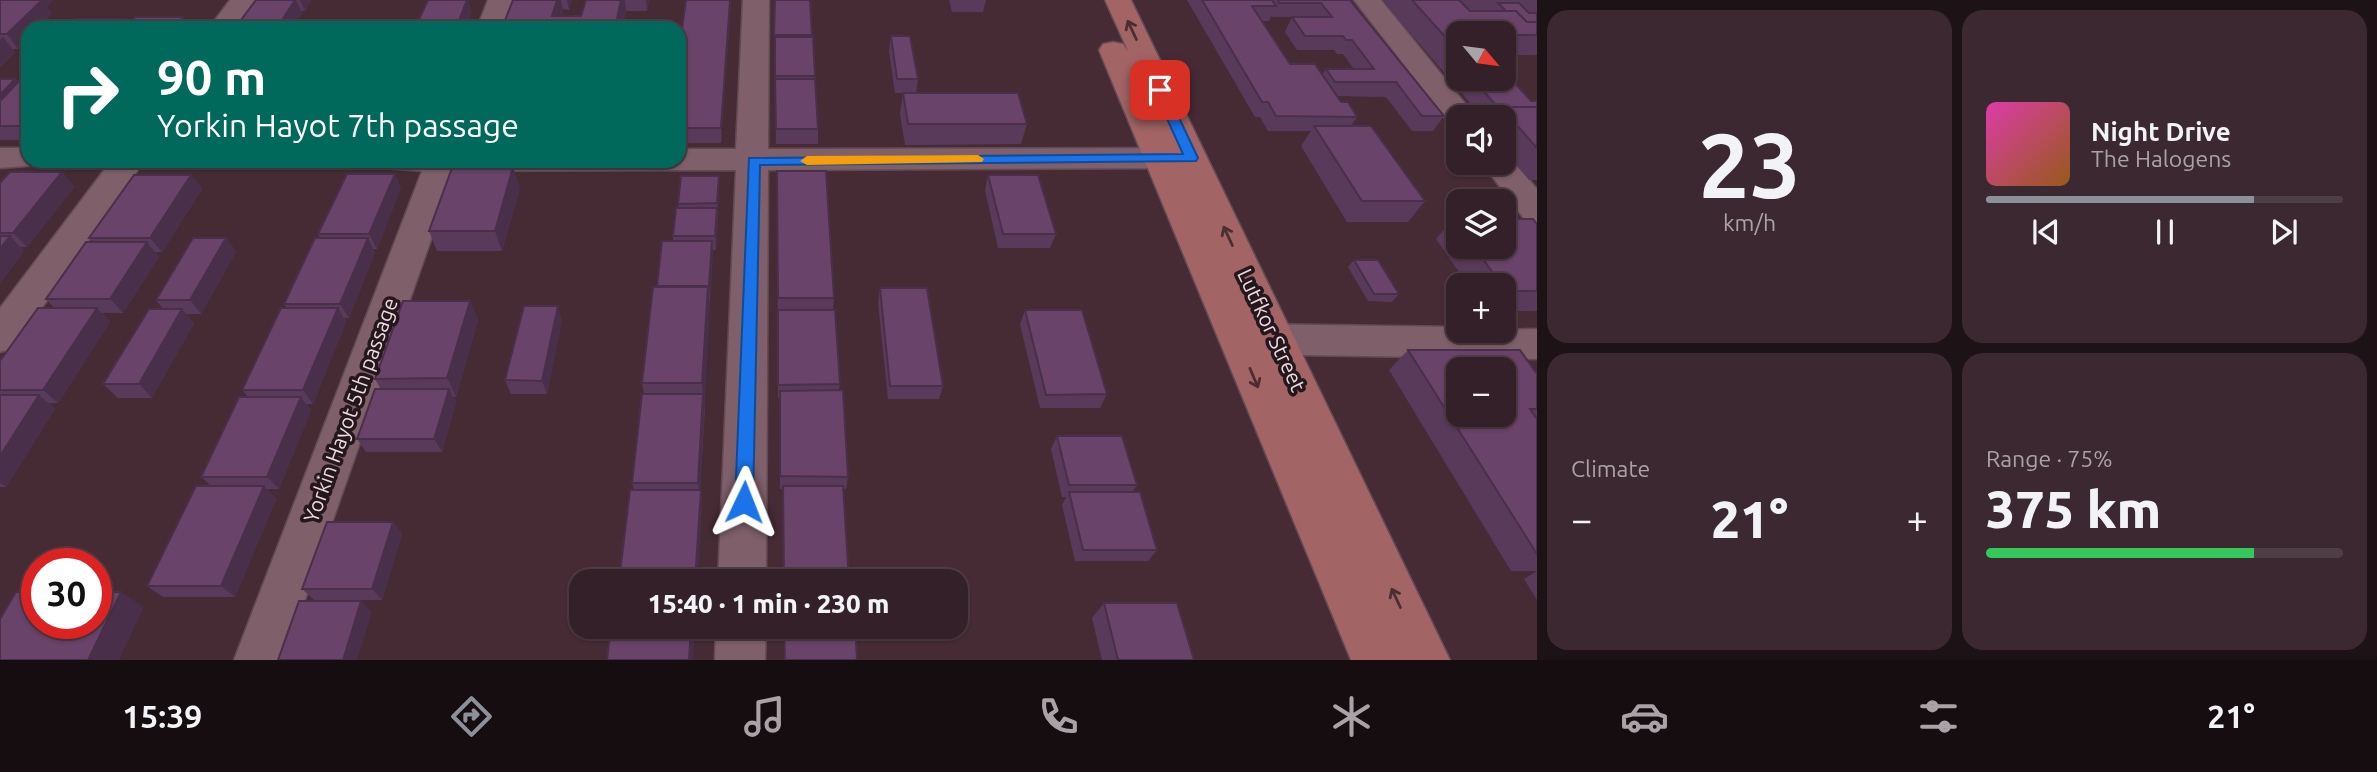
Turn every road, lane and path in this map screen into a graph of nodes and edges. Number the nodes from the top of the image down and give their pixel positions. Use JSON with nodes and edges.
{"nodes":[{"id":1,"x":243,"y":0,"type":"edge"},
{"id":2,"x":502,"y":0,"type":"edge"},
{"id":3,"x":756,"y":0,"type":"edge"},
{"id":4,"x":1092,"y":0,"type":"edge"},
{"id":5,"x":1118,"y":0,"type":"edge"},
{"id":6,"x":1367,"y":0,"type":"edge"},
{"id":7,"x":228,"y":21,"type":"edge"},
{"id":8,"x":494,"y":21,"type":"edge"},
{"id":9,"x":1451,"y":105,"type":"edge"},
{"id":10,"x":0,"y":158,"type":"edge"},
{"id":11,"x":21,"y":158,"type":"edge"},
{"id":12,"x":1176,"y":158,"type":"junction"},
{"id":13,"x":686,"y":161,"type":"edge"},
{"id":14,"x":754,"y":161,"type":"junction"},
{"id":15,"x":123,"y":168,"type":"edge"},
{"id":16,"x":439,"y":168,"type":"edge"},
{"id":17,"x":1508,"y":175,"type":"edge"},
{"id":18,"x":1537,"y":212,"type":"edge"},
{"id":19,"x":0,"y":337,"type":"edge"},
{"id":20,"x":1238,"y":339,"type":"junction"},
{"id":21,"x":1278,"y":340,"type":"junction"},
{"id":22,"x":1537,"y":344,"type":"edge"},
{"id":23,"x":742,"y":569,"type":"edge"},
{"id":24,"x":741,"y":639,"type":"edge"},
{"id":25,"x":259,"y":660,"type":"edge"},
{"id":26,"x":740,"y":660,"type":"edge"},
{"id":27,"x":1376,"y":660,"type":"edge"},
{"id":28,"x":1425,"y":660,"type":"edge"}],
"edges":[{"from":1,"to":7,"type":"street"},
{"from":2,"to":8,"type":"street"},
{"from":3,"to":14,"type":"street"},
{"from":4,"to":12,"type":"main road","name":"Lutfkor Street"},
{"from":12,"to":5,"type":"main road","name":"Lutfkor Street","one_way":true},
{"from":6,"to":9,"type":"street"},
{"from":10,"to":11,"type":"street"},
{"from":12,"to":14,"type":"street"},
{"from":12,"to":20,"type":"main road","name":"Lutfkor Street"},
{"from":21,"to":12,"type":"main road","name":"Lutfkor Street","one_way":true},
{"from":13,"to":14,"type":"street"},
{"from":14,"to":23,"type":"street"},
{"from":15,"to":19,"type":"street"},
{"from":16,"to":25,"type":"street","name":"Yorkin Hayot 5th passage"},
{"from":17,"to":18,"type":"street"},
{"from":20,"to":21,"type":"street"},
{"from":20,"to":27,"type":"main road","name":"Lutfkor Street","one_way":true},
{"from":21,"to":22,"type":"street"},
{"from":28,"to":21,"type":"main road","name":"Lutfkor Street","one_way":true},
{"from":24,"to":26,"type":"street"}]}
